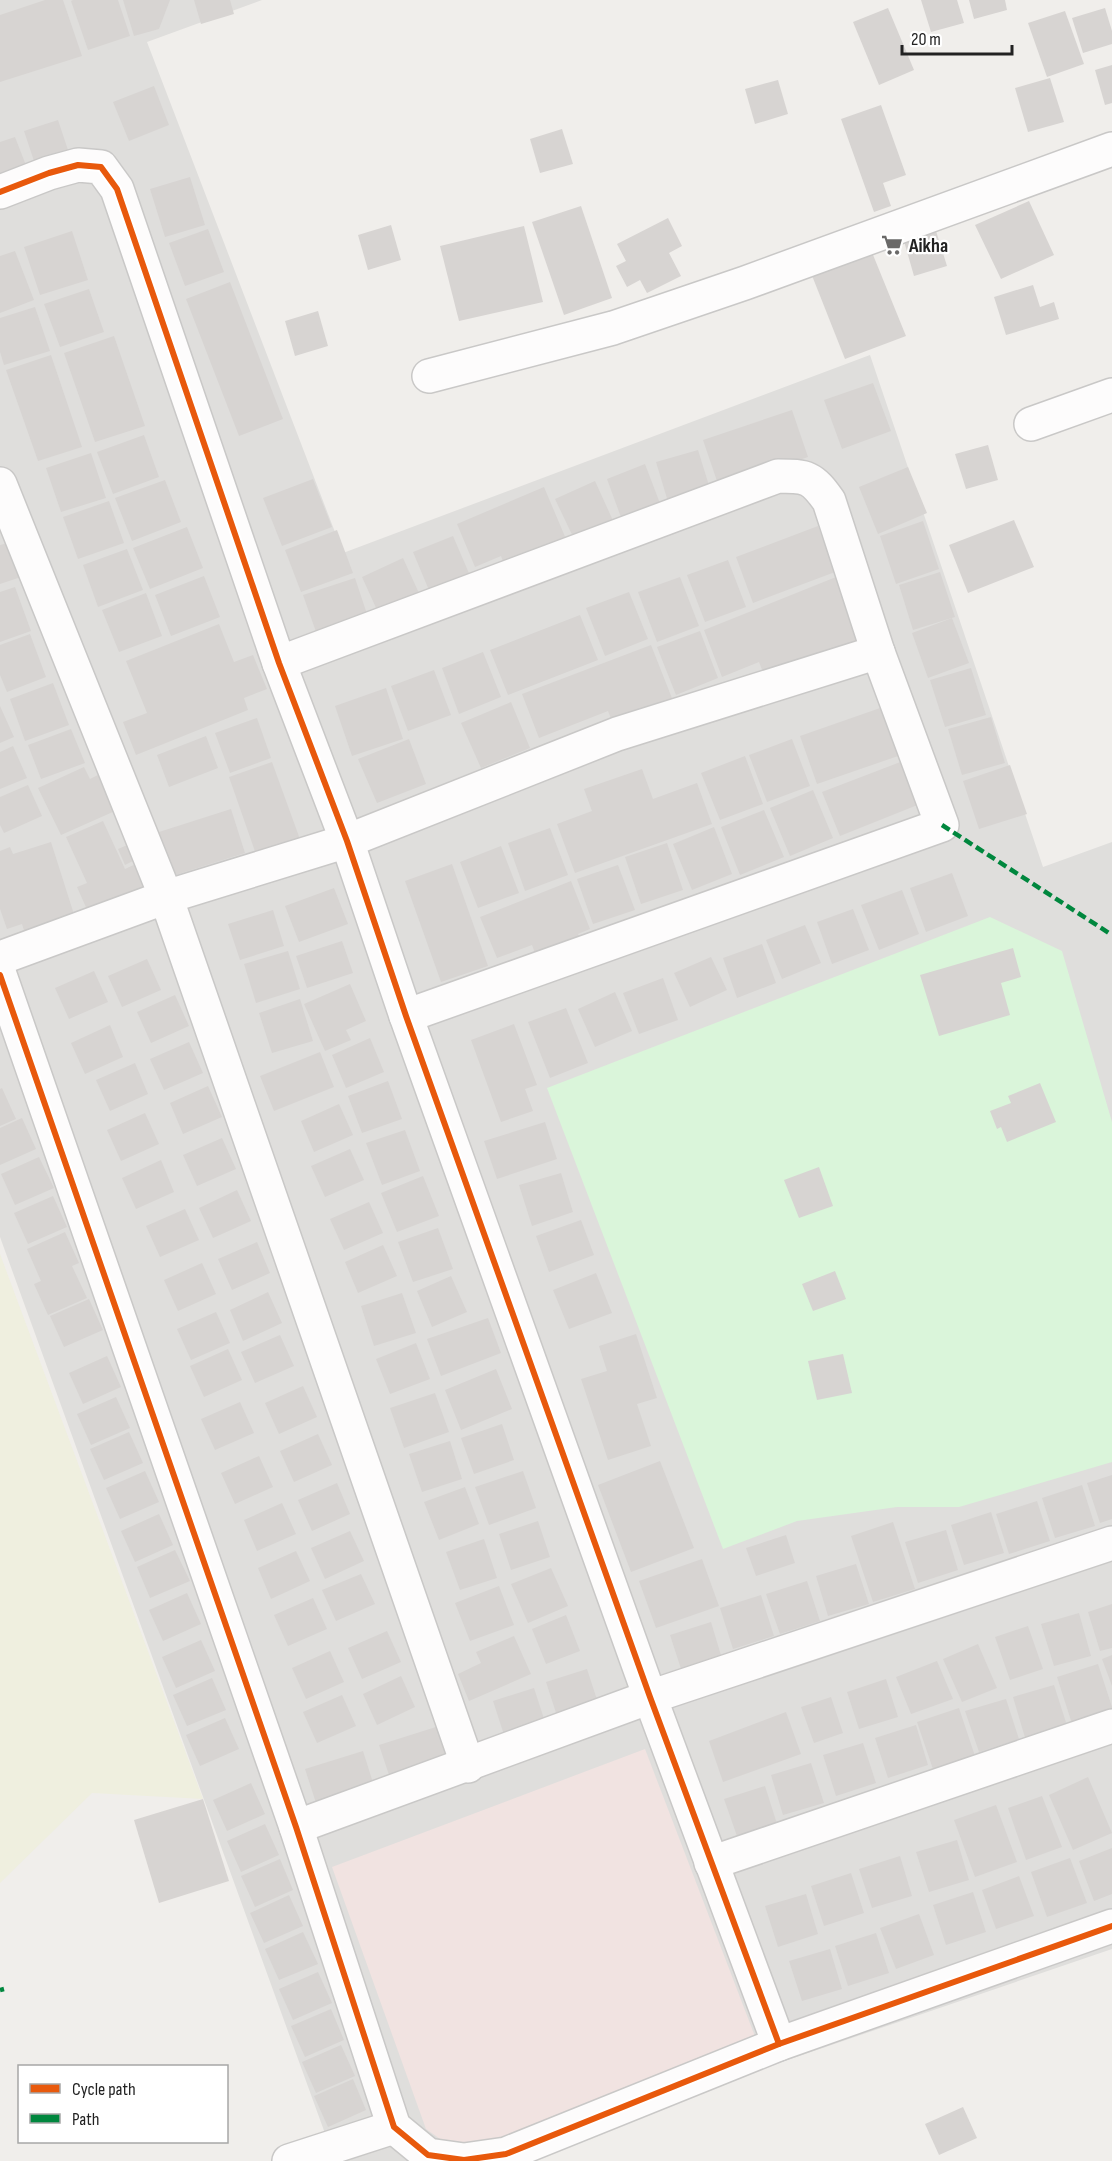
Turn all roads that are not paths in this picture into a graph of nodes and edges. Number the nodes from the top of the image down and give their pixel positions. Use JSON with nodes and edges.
{"nodes":[{"id":1,"x":1112,"y":149,"type":"edge"},
{"id":2,"x":0,"y":192,"type":"edge"},
{"id":3,"x":429,"y":376,"type":"dead end"},
{"id":4,"x":1112,"y":395,"type":"edge"},
{"id":5,"x":1031,"y":424,"type":"dead end"},
{"id":6,"x":0,"y":484,"type":"edge"},
{"id":7,"x":878,"y":652,"type":"junction"},
{"id":8,"x":279,"y":663,"type":"junction"},
{"id":9,"x":347,"y":841,"type":"junction"},
{"id":10,"x":166,"y":897,"type":"junction"},
{"id":11,"x":0,"y":957,"type":"edge"},
{"id":12,"x":0,"y":975,"type":"edge"},
{"id":13,"x":406,"y":1016,"type":"junction"},
{"id":14,"x":1112,"y":1543,"type":"edge"},
{"id":15,"x":650,"y":1697,"type":"junction"},
{"id":16,"x":1112,"y":1726,"type":"edge"},
{"id":17,"x":468,"y":1766,"type":"junction"},
{"id":18,"x":296,"y":1827,"type":"junction"},
{"id":19,"x":711,"y":1863,"type":"junction"},
{"id":20,"x":1112,"y":1926,"type":"edge"},
{"id":21,"x":779,"y":2044,"type":"junction"},
{"id":22,"x":394,"y":2127,"type":"junction"},
{"id":23,"x":289,"y":2161,"type":"edge"}],
"edges":[{"from":1,"to":3,"type":"street"},
{"from":2,"to":8,"type":"street"},
{"from":4,"to":5,"type":"street"},
{"from":6,"to":10,"type":"street"},
{"from":7,"to":8,"type":"street"},
{"from":7,"to":9,"type":"street"},
{"from":7,"to":13,"type":"street"},
{"from":8,"to":9,"type":"street"},
{"from":9,"to":10,"type":"street"},
{"from":9,"to":13,"type":"street"},
{"from":10,"to":11,"type":"street"},
{"from":10,"to":17,"type":"street"},
{"from":12,"to":18,"type":"street"},
{"from":13,"to":15,"type":"street"},
{"from":14,"to":15,"type":"street"},
{"from":15,"to":17,"type":"street"},
{"from":15,"to":19,"type":"street"},
{"from":16,"to":19,"type":"street"},
{"from":17,"to":18,"type":"street"},
{"from":18,"to":22,"type":"street"},
{"from":19,"to":21,"type":"street"},
{"from":20,"to":21,"type":"street"},
{"from":21,"to":22,"type":"street"},
{"from":22,"to":23,"type":"street"}]}
